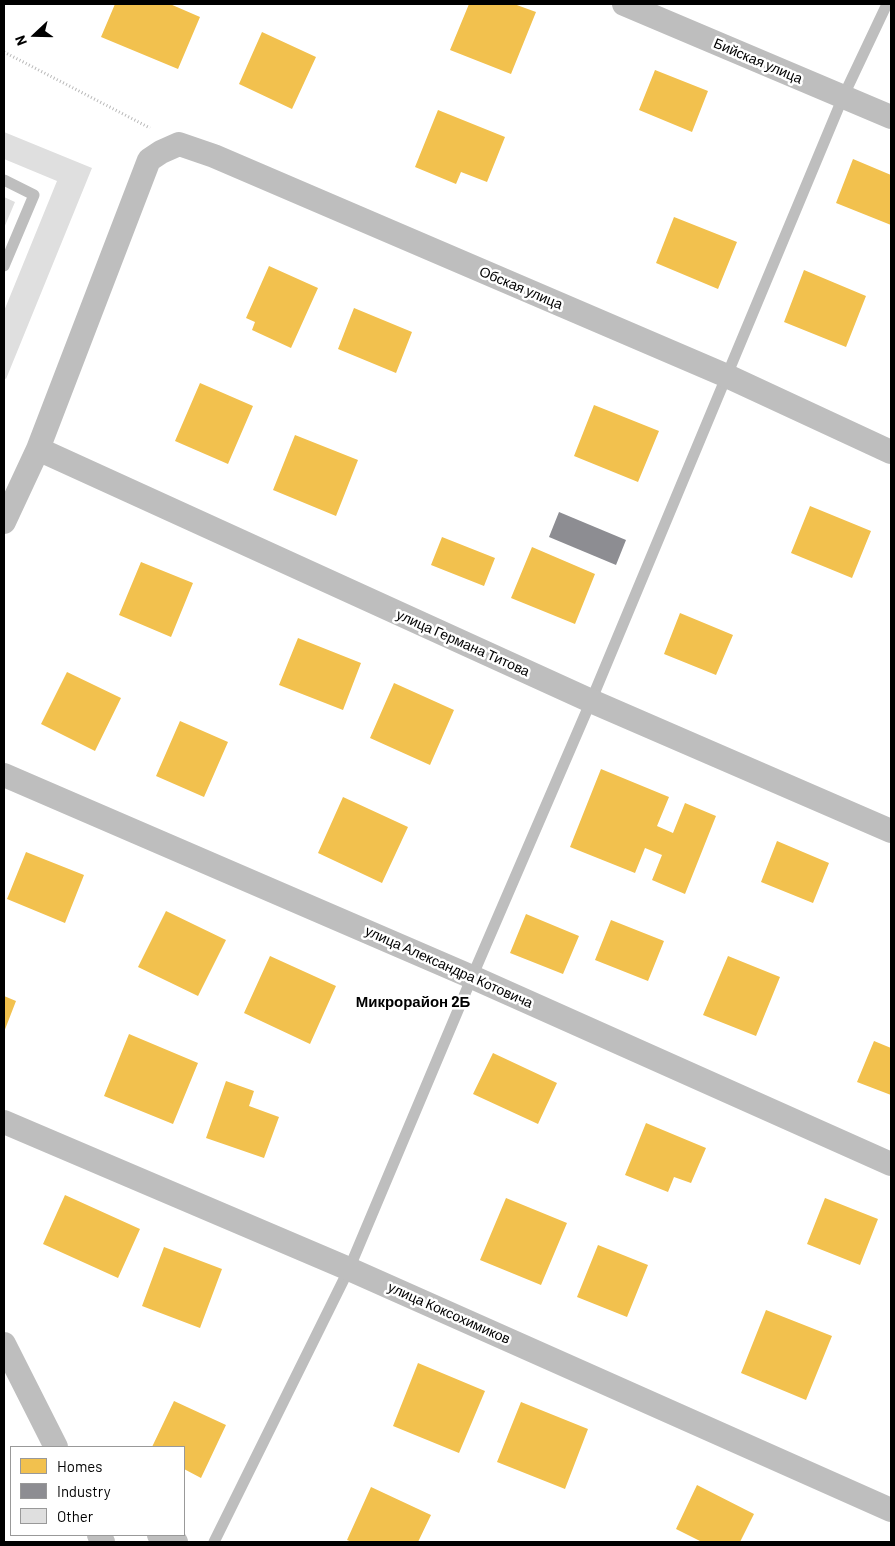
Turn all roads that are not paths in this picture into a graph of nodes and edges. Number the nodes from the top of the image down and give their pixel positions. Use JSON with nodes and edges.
{"nodes":[{"id":1,"x":624,"y":4,"type":"edge"},
{"id":2,"x":886,"y":4,"type":"edge"},
{"id":3,"x":843,"y":97,"type":"junction"},
{"id":4,"x":891,"y":118,"type":"edge"},
{"id":5,"x":4,"y":180,"type":"edge"},
{"id":6,"x":4,"y":266,"type":"edge"},
{"id":7,"x":728,"y":376,"type":"junction"},
{"id":8,"x":38,"y":449,"type":"junction"},
{"id":9,"x":891,"y":452,"type":"edge"},
{"id":10,"x":4,"y":522,"type":"edge"},
{"id":11,"x":591,"y":701,"type":"junction"},
{"id":12,"x":4,"y":775,"type":"edge"},
{"id":13,"x":891,"y":831,"type":"edge"},
{"id":14,"x":472,"y":976,"type":"junction"},
{"id":15,"x":4,"y":1122,"type":"edge"},
{"id":16,"x":891,"y":1164,"type":"edge"},
{"id":17,"x":349,"y":1269,"type":"junction"},
{"id":18,"x":4,"y":1344,"type":"edge"},
{"id":19,"x":55,"y":1446,"type":"edge"},
{"id":20,"x":891,"y":1510,"type":"edge"},
{"id":21,"x":161,"y":1536,"type":"edge"},
{"id":22,"x":176,"y":1542,"type":"edge"},
{"id":23,"x":214,"y":1542,"type":"edge"}],
"edges":[{"from":1,"to":3,"type":"street","name":"Бийская улица"},
{"from":2,"to":3,"type":"lane"},
{"from":3,"to":4,"type":"street","name":"Бийская улица"},
{"from":3,"to":7,"type":"lane"},
{"from":5,"to":6,"type":"lane"},
{"from":7,"to":8,"type":"street","name":"Обская улица"},
{"from":7,"to":9,"type":"street","name":"Обская улица"},
{"from":7,"to":11,"type":"lane"},
{"from":8,"to":10,"type":"street"},
{"from":8,"to":11,"type":"street","name":"улица Германа Титова"},
{"from":11,"to":13,"type":"street","name":"улица Германа Титова"},
{"from":11,"to":14,"type":"lane"},
{"from":12,"to":14,"type":"street","name":"улица Александра Котовича"},
{"from":14,"to":16,"type":"street","name":"улица Александра Котовича"},
{"from":14,"to":17,"type":"lane"},
{"from":15,"to":17,"type":"street","name":"улица Коксохимиков"},
{"from":17,"to":20,"type":"street","name":"улица Коксохимиков"},
{"from":17,"to":23,"type":"lane"},
{"from":18,"to":19,"type":"street"},
{"from":21,"to":22,"type":"street"}]}
